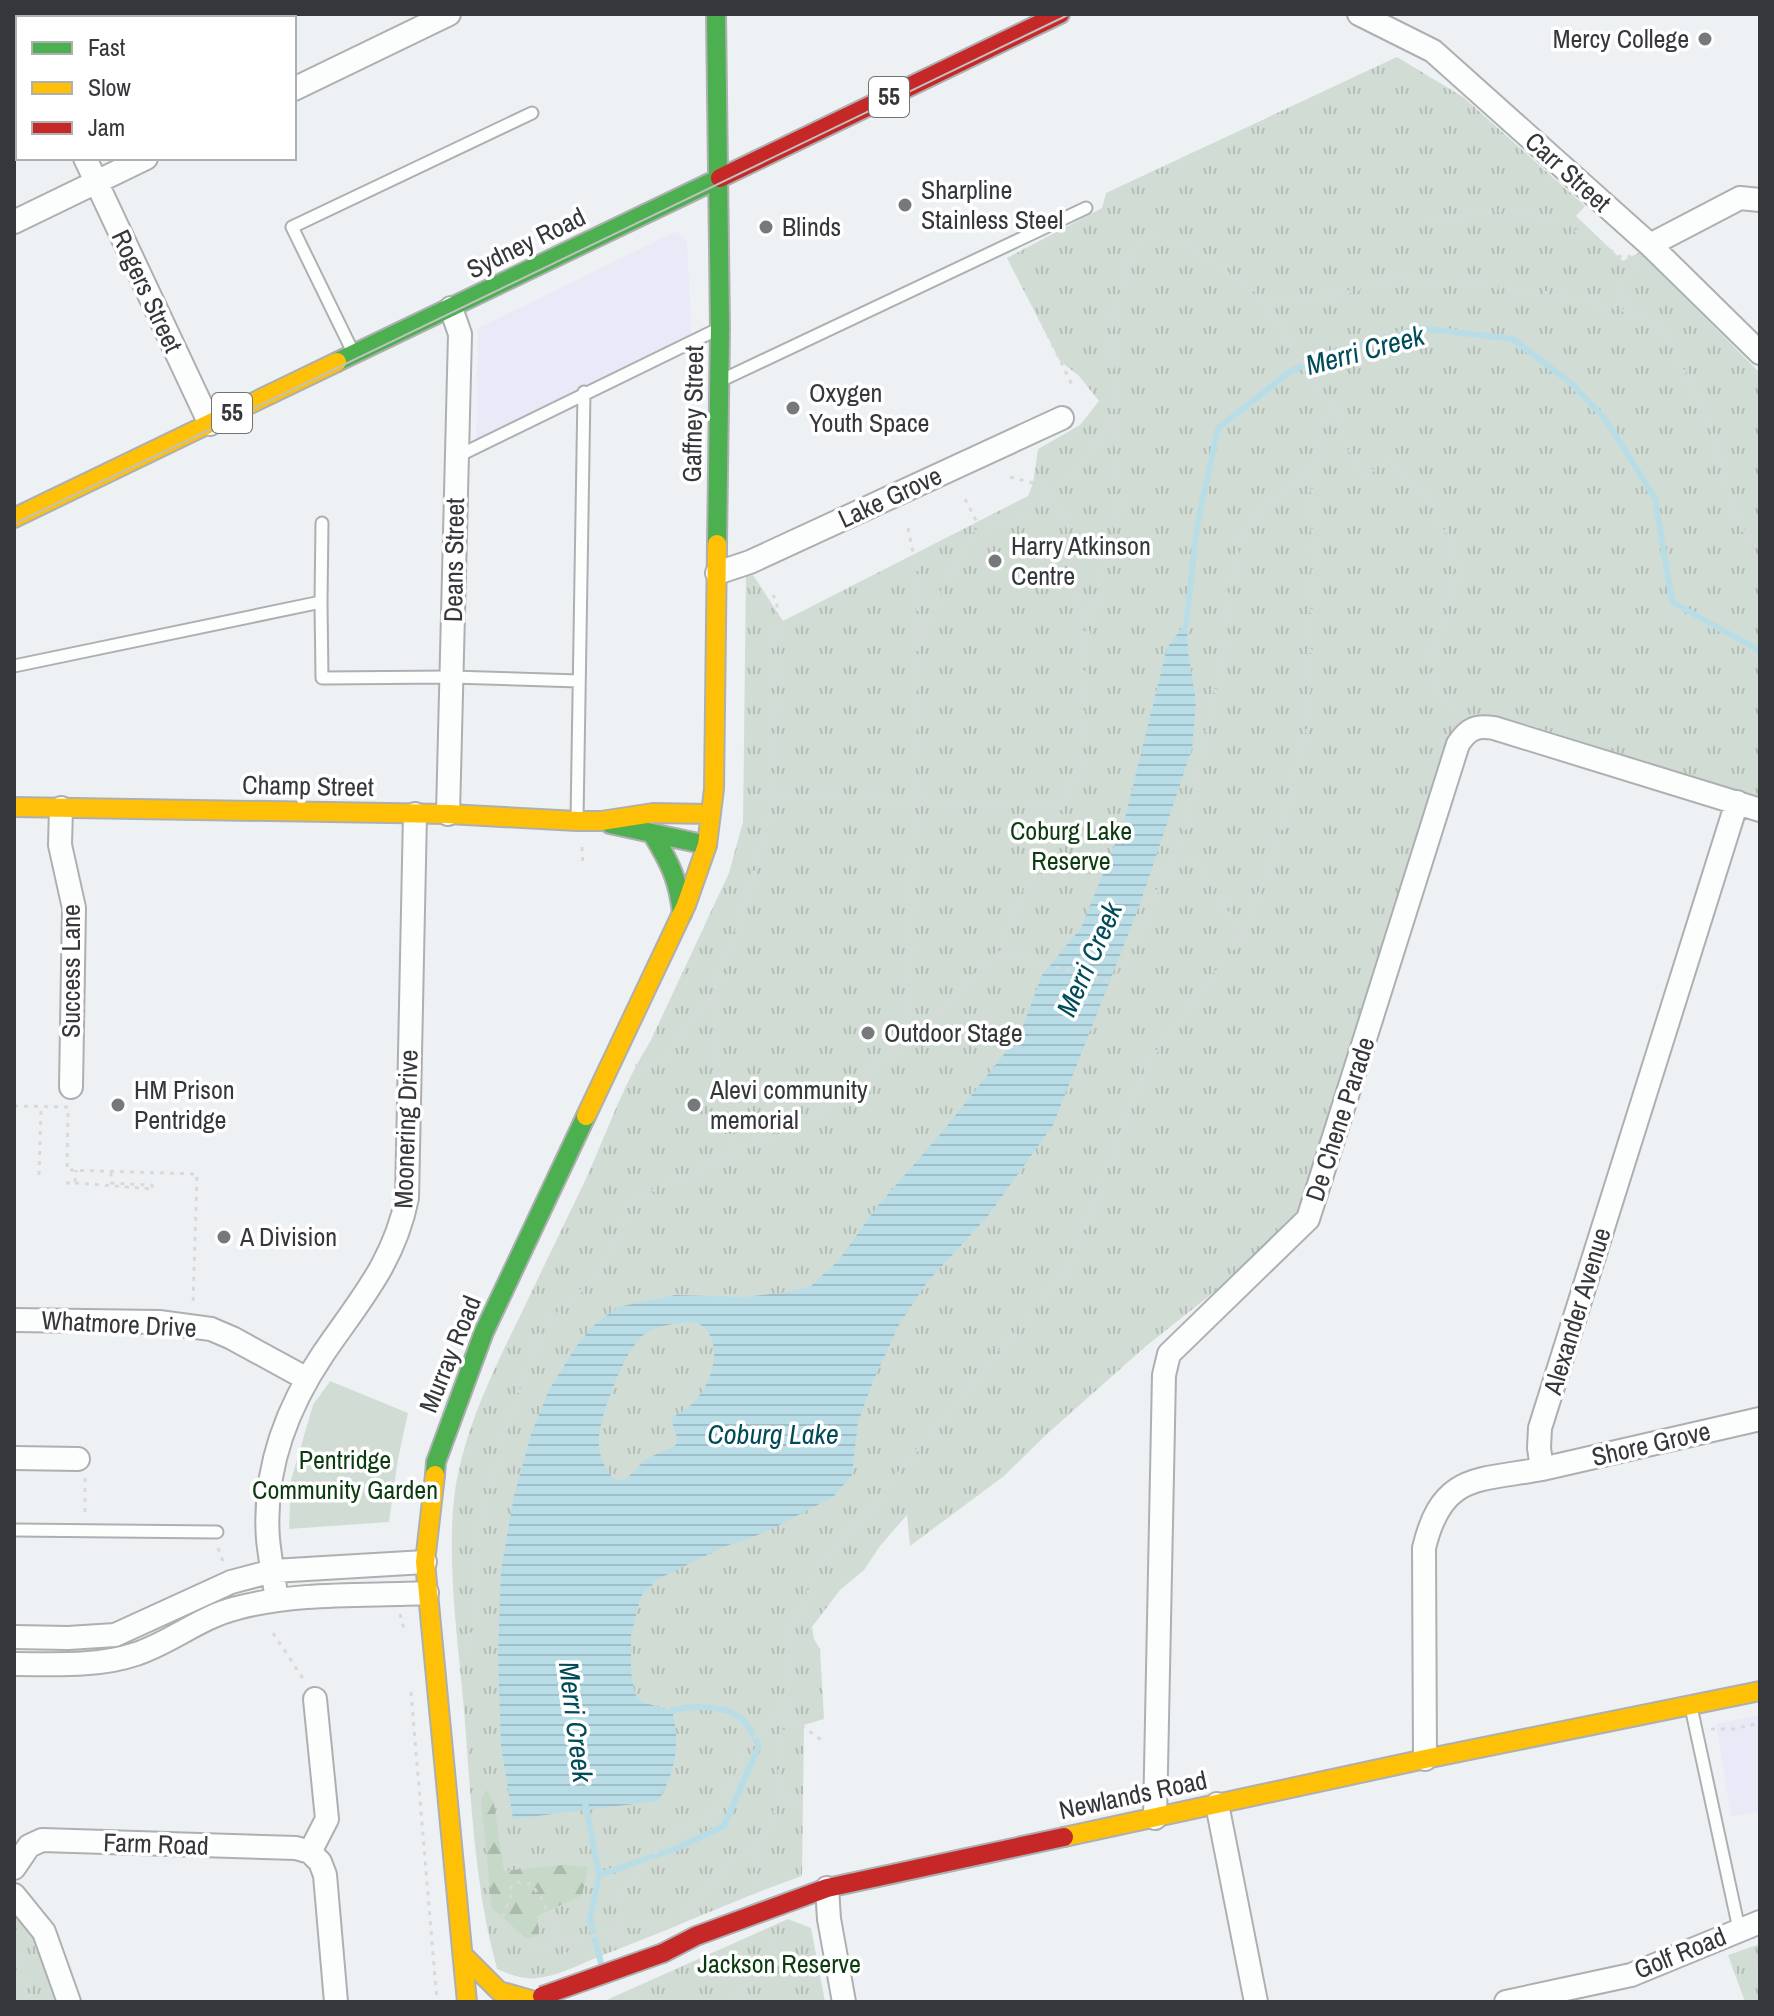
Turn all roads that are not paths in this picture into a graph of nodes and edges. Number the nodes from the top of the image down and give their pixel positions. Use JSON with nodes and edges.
{"nodes":[{"id":1,"x":449,"y":14,"type":"edge"},
{"id":2,"x":716,"y":14,"type":"edge"},
{"id":3,"x":1060,"y":14,"type":"edge"},
{"id":4,"x":1359,"y":14,"type":"edge"},
{"id":5,"x":296,"y":88,"type":"edge"},
{"id":6,"x":532,"y":113,"type":"dead end"},
{"id":7,"x":86,"y":160,"type":"edge"},
{"id":8,"x":142,"y":160,"type":"edge"},
{"id":9,"x":718,"y":179,"type":"junction"},
{"id":10,"x":95,"y":182,"type":"junction"},
{"id":11,"x":1760,"y":200,"type":"edge"},
{"id":12,"x":1086,"y":208,"type":"dead end"},
{"id":13,"x":14,"y":222,"type":"edge"},
{"id":14,"x":1647,"y":249,"type":"junction"},
{"id":15,"x":451,"y":308,"type":"junction"},
{"id":16,"x":720,"y":328,"type":"junction"},
{"id":17,"x":1760,"y":353,"type":"edge"},
{"id":18,"x":354,"y":354,"type":"junction"},
{"id":19,"x":720,"y":381,"type":"junction"},
{"id":20,"x":584,"y":392,"type":"junction"},
{"id":21,"x":1062,"y":418,"type":"dead end"},
{"id":22,"x":210,"y":424,"type":"junction"},
{"id":23,"x":456,"y":457,"type":"junction"},
{"id":24,"x":14,"y":518,"type":"edge"},
{"id":25,"x":322,"y":523,"type":"dead end"},
{"id":26,"x":717,"y":573,"type":"junction"},
{"id":27,"x":321,"y":602,"type":"junction"},
{"id":28,"x":14,"y":666,"type":"edge"},
{"id":29,"x":451,"y":677,"type":"junction"},
{"id":30,"x":579,"y":681,"type":"junction"},
{"id":31,"x":1737,"y":802,"type":"junction"},
{"id":32,"x":14,"y":807,"type":"edge"},
{"id":33,"x":61,"y":808,"type":"junction"},
{"id":34,"x":1760,"y":810,"type":"edge"},
{"id":35,"x":415,"y":814,"type":"junction"},
{"id":36,"x":448,"y":814,"type":"junction"},
{"id":37,"x":711,"y":814,"type":"junction"},
{"id":38,"x":577,"y":821,"type":"junction"},
{"id":39,"x":601,"y":821,"type":"junction"},
{"id":40,"x":653,"y":835,"type":"junction"},
{"id":41,"x":707,"y":845,"type":"junction"},
{"id":42,"x":682,"y":914,"type":"junction"},
{"id":43,"x":69,"y":1097,"type":"road end"},
{"id":44,"x":14,"y":1320,"type":"edge"},
{"id":45,"x":307,"y":1379,"type":"junction"},
{"id":46,"x":1760,"y":1419,"type":"edge"},
{"id":47,"x":14,"y":1458,"type":"edge"},
{"id":48,"x":78,"y":1459,"type":"dead end"},
{"id":49,"x":1542,"y":1469,"type":"junction"},
{"id":50,"x":14,"y":1530,"type":"edge"},
{"id":51,"x":217,"y":1532,"type":"road end"},
{"id":52,"x":425,"y":1562,"type":"junction"},
{"id":53,"x":273,"y":1571,"type":"junction"},
{"id":54,"x":427,"y":1593,"type":"junction"},
{"id":55,"x":277,"y":1600,"type":"junction"},
{"id":56,"x":14,"y":1637,"type":"edge"},
{"id":57,"x":14,"y":1664,"type":"edge"},
{"id":58,"x":1760,"y":1691,"type":"edge"},
{"id":59,"x":315,"y":1699,"type":"road end"},
{"id":60,"x":1690,"y":1706,"type":"junction"},
{"id":61,"x":1425,"y":1759,"type":"junction"},
{"id":62,"x":1217,"y":1804,"type":"junction"},
{"id":63,"x":1155,"y":1818,"type":"junction"},
{"id":64,"x":310,"y":1852,"type":"junction"},
{"id":65,"x":14,"y":1868,"type":"edge"},
{"id":66,"x":827,"y":1888,"type":"junction"},
{"id":67,"x":14,"y":1895,"type":"edge"},
{"id":68,"x":1750,"y":1926,"type":"edge"},
{"id":69,"x":463,"y":1955,"type":"junction"},
{"id":70,"x":534,"y":2000,"type":"edge"},
{"id":71,"x":69,"y":2002,"type":"edge"},
{"id":72,"x":336,"y":2002,"type":"edge"},
{"id":73,"x":467,"y":2002,"type":"edge"},
{"id":74,"x":844,"y":2002,"type":"edge"},
{"id":75,"x":1256,"y":2002,"type":"edge"},
{"id":76,"x":1506,"y":2002,"type":"edge"}],
"edges":[{"from":1,"to":5,"type":"street"},
{"from":2,"to":9,"type":"main road","name":"Gaffney Street"},
{"from":3,"to":9,"type":"main road","name":"Sydney Road","number":"55"},
{"from":4,"to":14,"type":"street","name":"Carr Street"},
{"from":6,"to":18,"type":"lane"},
{"from":7,"to":10,"type":"street","name":"Rogers Street"},
{"from":8,"to":10,"type":"street"},
{"from":9,"to":15,"type":"main road","name":"Sydney Road","number":"55"},
{"from":9,"to":16,"type":"main road","name":"Gaffney Street"},
{"from":10,"to":13,"type":"street"},
{"from":10,"to":22,"type":"street","name":"Rogers Street"},
{"from":11,"to":14,"type":"street"},
{"from":12,"to":19,"type":"lane"},
{"from":14,"to":17,"type":"street","name":"Carr Street"},
{"from":15,"to":18,"type":"main road","name":"Sydney Road","number":"55"},
{"from":15,"to":23,"type":"street","name":"Deans Street"},
{"from":16,"to":19,"type":"main road","name":"Gaffney Street"},
{"from":16,"to":20,"type":"lane"},
{"from":18,"to":22,"type":"main road","name":"Sydney Road","number":"55"},
{"from":19,"to":26,"type":"main road","name":"Gaffney Street"},
{"from":20,"to":23,"type":"lane"},
{"from":20,"to":30,"type":"lane"},
{"from":21,"to":26,"type":"street","name":"Lake Grove"},
{"from":22,"to":24,"type":"main road","name":"Sydney Road","number":"55"},
{"from":23,"to":29,"type":"street","name":"Deans Street"},
{"from":25,"to":27,"type":"lane"},
{"from":26,"to":37,"type":"main road","name":"Gaffney Street"},
{"from":27,"to":28,"type":"lane"},
{"from":27,"to":29,"type":"lane"},
{"from":29,"to":30,"type":"lane"},
{"from":29,"to":36,"type":"street","name":"Deans Street"},
{"from":30,"to":38,"type":"lane"},
{"from":31,"to":34,"type":"street"},
{"from":31,"to":49,"type":"street","name":"Alexander Avenue"},
{"from":31,"to":63,"type":"street","name":"De Chene Parade"},
{"from":32,"to":33,"type":"main road","name":"Champ Street"},
{"from":33,"to":35,"type":"main road","name":"Champ Street"},
{"from":33,"to":43,"type":"street","name":"Success Lane"},
{"from":35,"to":36,"type":"main road","name":"Champ Street"},
{"from":35,"to":45,"type":"street","name":"Moonering Drive"},
{"from":36,"to":38,"type":"main road","name":"Champ Street"},
{"from":37,"to":39,"type":"main road","name":"Champ Street"},
{"from":37,"to":41,"type":"main road","name":"Murray Road"},
{"from":38,"to":39,"type":"main road","name":"Champ Street"},
{"from":39,"to":40,"type":"main road","name":"Champ Street"},
{"from":40,"to":41,"type":"main road","name":"Champ Street"},
{"from":40,"to":42,"type":"main road"},
{"from":41,"to":42,"type":"main road","name":"Murray Road"},
{"from":42,"to":52,"type":"main road","name":"Murray Road"},
{"from":44,"to":45,"type":"street","name":"Whatmore Drive"},
{"from":45,"to":53,"type":"street","name":"Moonering Drive"},
{"from":46,"to":49,"type":"street","name":"Shore Grove"},
{"from":47,"to":48,"type":"street"},
{"from":49,"to":61,"type":"street"},
{"from":50,"to":51,"type":"lane"},
{"from":52,"to":53,"type":"street"},
{"from":52,"to":54,"type":"main road","name":"Murray Road"},
{"from":53,"to":55,"type":"street","name":"Moonering Drive"},
{"from":53,"to":56,"type":"street"},
{"from":54,"to":55,"type":"street"},
{"from":54,"to":69,"type":"main road","name":"Murray Road"},
{"from":55,"to":57,"type":"street"},
{"from":58,"to":60,"type":"main road","name":"Newlands Road"},
{"from":59,"to":64,"type":"street"},
{"from":60,"to":61,"type":"main road","name":"Newlands Road"},
{"from":60,"to":68,"type":"lane"},
{"from":61,"to":62,"type":"main road","name":"Newlands Road"},
{"from":62,"to":63,"type":"main road","name":"Newlands Road"},
{"from":62,"to":75,"type":"street"},
{"from":63,"to":66,"type":"main road","name":"Newlands Road"},
{"from":64,"to":65,"type":"street","name":"Farm Road"},
{"from":64,"to":72,"type":"street"},
{"from":66,"to":70,"type":"main road","name":"Newlands Road","bridge":true},
{"from":66,"to":74,"type":"street"},
{"from":67,"to":71,"type":"street"},
{"from":68,"to":76,"type":"street","name":"Golf Road"},
{"from":69,"to":70,"type":"main road","name":"Newlands Road"},
{"from":69,"to":73,"type":"main road","name":"Murray Road"}]}
